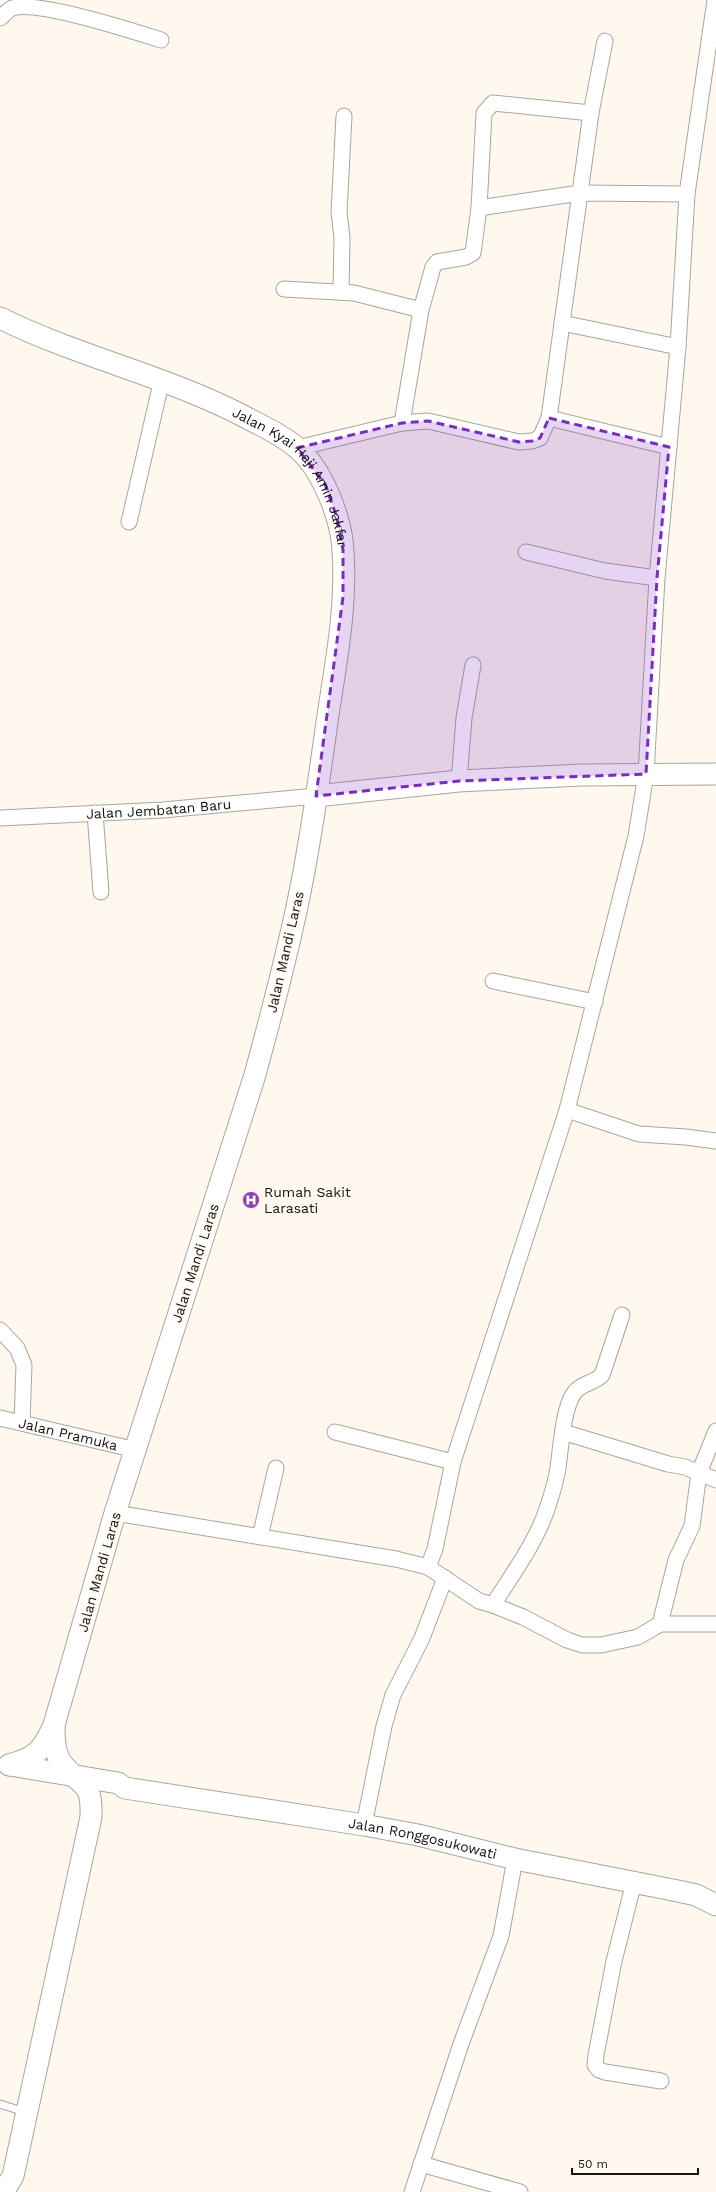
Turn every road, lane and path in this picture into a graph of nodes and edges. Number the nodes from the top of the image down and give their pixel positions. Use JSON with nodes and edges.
{"nodes":[{"id":1,"x":715,"y":0,"type":"edge"},
{"id":2,"x":0,"y":18,"type":"edge"},
{"id":3,"x":161,"y":40,"type":"dead end"},
{"id":4,"x":605,"y":41,"type":"dead end"},
{"id":5,"x":591,"y":113,"type":"junction"},
{"id":6,"x":344,"y":116,"type":"dead end"},
{"id":7,"x":580,"y":193,"type":"junction"},
{"id":8,"x":687,"y":194,"type":"junction"},
{"id":9,"x":479,"y":208,"type":"junction"},
{"id":10,"x":284,"y":289,"type":"dead end"},
{"id":11,"x":341,"y":292,"type":"junction"},
{"id":12,"x":421,"y":310,"type":"junction"},
{"id":13,"x":0,"y":318,"type":"edge"},
{"id":14,"x":562,"y":323,"type":"junction"},
{"id":15,"x":678,"y":347,"type":"junction"},
{"id":16,"x":162,"y":379,"type":"junction"},
{"id":17,"x":549,"y":418,"type":"junction"},
{"id":18,"x":402,"y":424,"type":"junction"},
{"id":19,"x":669,"y":447,"type":"junction"},
{"id":20,"x":297,"y":448,"type":"junction"},
{"id":21,"x":129,"y":522,"type":"dead end"},
{"id":22,"x":526,"y":552,"type":"dead end"},
{"id":23,"x":657,"y":578,"type":"junction"},
{"id":24,"x":473,"y":665,"type":"dead end"},
{"id":25,"x":646,"y":774,"type":"junction"},
{"id":26,"x":716,"y":774,"type":"edge"},
{"id":27,"x":459,"y":781,"type":"junction"},
{"id":28,"x":316,"y":796,"type":"junction"},
{"id":29,"x":95,"y":813,"type":"junction"},
{"id":30,"x":0,"y":818,"type":"edge"},
{"id":31,"x":101,"y":892,"type":"dead end"},
{"id":32,"x":494,"y":981,"type":"dead end"},
{"id":33,"x":595,"y":1002,"type":"junction"},
{"id":34,"x":567,"y":1110,"type":"junction"},
{"id":35,"x":716,"y":1141,"type":"edge"},
{"id":36,"x":622,"y":1314,"type":"dead end"},
{"id":37,"x":0,"y":1330,"type":"edge"},
{"id":38,"x":0,"y":1418,"type":"edge"},
{"id":39,"x":22,"y":1423,"type":"junction"},
{"id":40,"x":716,"y":1431,"type":"edge"},
{"id":41,"x":335,"y":1432,"type":"dead end"},
{"id":42,"x":563,"y":1432,"type":"junction"},
{"id":43,"x":136,"y":1450,"type":"junction"},
{"id":44,"x":453,"y":1462,"type":"junction"},
{"id":45,"x":276,"y":1468,"type":"dead end"},
{"id":46,"x":699,"y":1473,"type":"junction"},
{"id":47,"x":716,"y":1480,"type":"edge"},
{"id":48,"x":115,"y":1514,"type":"junction"},
{"id":49,"x":260,"y":1537,"type":"junction"},
{"id":50,"x":428,"y":1567,"type":"junction"},
{"id":51,"x":445,"y":1578,"type":"junction"},
{"id":52,"x":493,"y":1605,"type":"junction"},
{"id":53,"x":660,"y":1624,"type":"junction"},
{"id":54,"x":716,"y":1624,"type":"edge"},
{"id":55,"x":54,"y":1725,"type":"junction"},
{"id":56,"x":4,"y":1764,"type":"edge"},
{"id":57,"x":76,"y":1776,"type":"junction"},
{"id":58,"x":125,"y":1788,"type":"junction"},
{"id":59,"x":91,"y":1817,"type":"junction"},
{"id":60,"x":364,"y":1825,"type":"junction"},
{"id":61,"x":515,"y":1860,"type":"junction"},
{"id":62,"x":634,"y":1882,"type":"junction"},
{"id":63,"x":716,"y":1905,"type":"edge"},
{"id":64,"x":661,"y":2081,"type":"dead end"},
{"id":65,"x":0,"y":2104,"type":"edge"},
{"id":66,"x":27,"y":2112,"type":"junction"},
{"id":67,"x":421,"y":2164,"type":"junction"},
{"id":68,"x":0,"y":2192,"type":"edge"},
{"id":69,"x":412,"y":2192,"type":"edge"},
{"id":70,"x":520,"y":2192,"type":"edge"}],
"edges":[{"from":1,"to":8,"type":"street"},
{"from":2,"to":3,"type":"street"},
{"from":4,"to":5,"type":"street"},
{"from":5,"to":7,"type":"street"},
{"from":5,"to":9,"type":"street"},
{"from":6,"to":11,"type":"street"},
{"from":7,"to":8,"type":"street"},
{"from":7,"to":9,"type":"street"},
{"from":7,"to":14,"type":"street"},
{"from":8,"to":15,"type":"street"},
{"from":9,"to":12,"type":"street"},
{"from":10,"to":11,"type":"street"},
{"from":11,"to":12,"type":"street"},
{"from":12,"to":18,"type":"street"},
{"from":13,"to":16,"type":"main road","name":"Jalan Kyai Haji Amin Jakfar"},
{"from":14,"to":15,"type":"street"},
{"from":14,"to":17,"type":"street"},
{"from":15,"to":19,"type":"street"},
{"from":16,"to":20,"type":"main road","name":"Jalan Kyai Haji Amin Jakfar"},
{"from":16,"to":21,"type":"street"},
{"from":17,"to":18,"type":"street"},
{"from":17,"to":19,"type":"street"},
{"from":18,"to":20,"type":"street"},
{"from":19,"to":23,"type":"street"},
{"from":20,"to":28,"type":"main road","name":"Jalan Kyai Haji Amin Jakfar"},
{"from":22,"to":23,"type":"street"},
{"from":23,"to":25,"type":"street"},
{"from":24,"to":27,"type":"street"},
{"from":25,"to":26,"type":"main road"},
{"from":25,"to":27,"type":"main road"},
{"from":25,"to":33,"type":"street"},
{"from":27,"to":28,"type":"main road"},
{"from":28,"to":29,"type":"street","name":"Jalan Jembatan Baru"},
{"from":28,"to":43,"type":"main road","name":"Jalan Mandi Laras"},
{"from":29,"to":30,"type":"street","name":"Jalan Jembatan Baru"},
{"from":29,"to":31,"type":"street"},
{"from":32,"to":33,"type":"street"},
{"from":33,"to":34,"type":"street"},
{"from":34,"to":35,"type":"street"},
{"from":34,"to":44,"type":"street"},
{"from":36,"to":42,"type":"street"},
{"from":37,"to":39,"type":"street"},
{"from":38,"to":39,"type":"street","name":"Jalan Pramuka"},
{"from":39,"to":43,"type":"street","name":"Jalan Pramuka"},
{"from":40,"to":46,"type":"street"},
{"from":41,"to":44,"type":"street"},
{"from":42,"to":46,"type":"street"},
{"from":42,"to":52,"type":"street"},
{"from":43,"to":48,"type":"main road","name":"Jalan Mandi Laras"},
{"from":44,"to":50,"type":"street"},
{"from":45,"to":49,"type":"street"},
{"from":46,"to":47,"type":"street"},
{"from":46,"to":53,"type":"street"},
{"from":48,"to":49,"type":"street"},
{"from":48,"to":55,"type":"main road","name":"Jalan Mandi Laras"},
{"from":49,"to":50,"type":"street"},
{"from":50,"to":51,"type":"street"},
{"from":51,"to":52,"type":"street"},
{"from":51,"to":60,"type":"street"},
{"from":52,"to":53,"type":"street"},
{"from":53,"to":54,"type":"street"},
{"from":55,"to":56,"type":"main road"},
{"from":55,"to":57,"type":"main road"},
{"from":56,"to":57,"type":"main road","name":"Jalan Ronggosukowati"},
{"from":57,"to":58,"type":"main road","name":"Jalan Ronggosukowati"},
{"from":57,"to":59,"type":"main road"},
{"from":58,"to":59,"type":"main road"},
{"from":58,"to":60,"type":"main road","name":"Jalan Ronggosukowati"},
{"from":59,"to":66,"type":"main road"},
{"from":60,"to":61,"type":"main road","name":"Jalan Ronggosukowati"},
{"from":61,"to":62,"type":"main road","name":"Jalan Ronggosukowati"},
{"from":61,"to":67,"type":"street"},
{"from":62,"to":63,"type":"main road","name":"Jalan Ronggosukowati"},
{"from":62,"to":64,"type":"street"},
{"from":65,"to":66,"type":"lane"},
{"from":66,"to":68,"type":"main road"},
{"from":67,"to":69,"type":"street"},
{"from":67,"to":70,"type":"street"}]}
